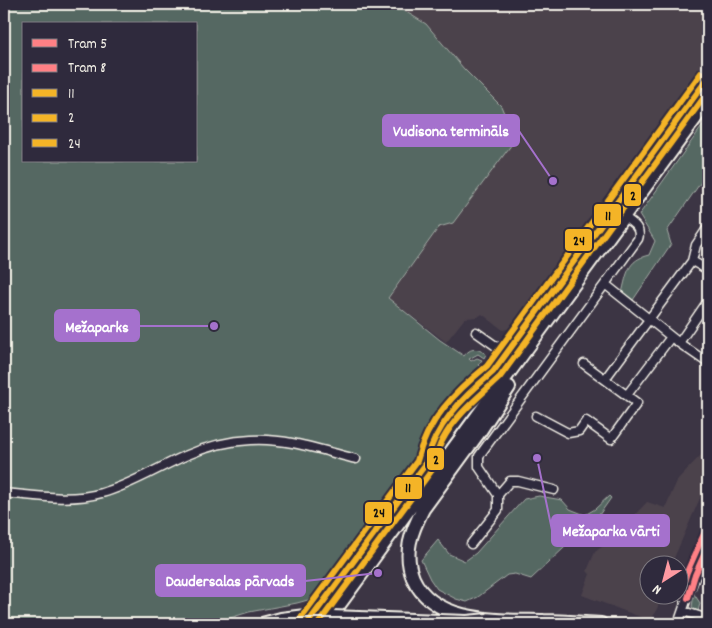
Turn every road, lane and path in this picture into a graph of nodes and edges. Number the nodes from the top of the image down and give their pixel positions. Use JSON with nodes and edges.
{"nodes":[{"id":1,"x":708,"y":78,"type":"edge"},
{"id":2,"x":708,"y":101,"type":"edge"},
{"id":3,"x":624,"y":217,"type":"junction"},
{"id":4,"x":708,"y":227,"type":"edge"},
{"id":5,"x":692,"y":261,"type":"junction"},
{"id":6,"x":708,"y":270,"type":"edge"},
{"id":7,"x":605,"y":284,"type":"junction"},
{"id":8,"x":708,"y":307,"type":"edge"},
{"id":9,"x":649,"y":318,"type":"junction"},
{"id":10,"x":476,"y":332,"type":"dead end"},
{"id":11,"x":671,"y":337,"type":"junction"},
{"id":12,"x":679,"y":343,"type":"junction"},
{"id":13,"x":527,"y":349,"type":"junction"},
{"id":14,"x":507,"y":354,"type":"junction"},
{"id":15,"x":708,"y":363,"type":"edge"},
{"id":16,"x":584,"y":364,"type":"dead end"},
{"id":17,"x":605,"y":379,"type":"junction"},
{"id":18,"x":627,"y":395,"type":"junction"},
{"id":19,"x":536,"y":416,"type":"dead end"},
{"id":20,"x":356,"y":459,"type":"dead end"},
{"id":21,"x":554,"y":490,"type":"dead end"},
{"id":22,"x":4,"y":493,"type":"edge"},
{"id":23,"x":498,"y":495,"type":"junction"},
{"id":24,"x":471,"y":544,"type":"dead end"},
{"id":25,"x":708,"y":546,"type":"edge"},
{"id":26,"x":683,"y":611,"type":"junction"},
{"id":27,"x":708,"y":619,"type":"edge"},
{"id":28,"x":488,"y":620,"type":"junction"},
{"id":29,"x":262,"y":624,"type":"edge"},
{"id":30,"x":307,"y":624,"type":"edge"},
{"id":31,"x":325,"y":624,"type":"edge"},
{"id":32,"x":601,"y":624,"type":"edge"},
{"id":33,"x":678,"y":624,"type":"edge"}],
"edges":[{"from":1,"to":14,"type":"main road"},
{"from":2,"to":3,"type":"main road"},
{"from":3,"to":7,"type":"street"},
{"from":3,"to":13,"type":"main road"},
{"from":4,"to":5,"type":"street"},
{"from":5,"to":6,"type":"street"},
{"from":5,"to":9,"type":"street"},
{"from":7,"to":9,"type":"street"},
{"from":7,"to":23,"type":"street"},
{"from":8,"to":12,"type":"street"},
{"from":9,"to":11,"type":"street"},
{"from":9,"to":17,"type":"street"},
{"from":10,"to":14,"type":"street"},
{"from":11,"to":12,"type":"street"},
{"from":11,"to":18,"type":"street"},
{"from":12,"to":15,"type":"street"},
{"from":13,"to":28,"type":"main road"},
{"from":13,"to":31,"type":"main road"},
{"from":14,"to":30,"type":"main road"},
{"from":16,"to":17,"type":"street"},
{"from":17,"to":18,"type":"street"},
{"from":18,"to":19,"type":"street"},
{"from":20,"to":22,"type":"street"},
{"from":21,"to":23,"type":"street"},
{"from":23,"to":24,"type":"street"},
{"from":25,"to":26,"type":"street"},
{"from":26,"to":27,"type":"street"},
{"from":26,"to":33,"type":"street"},
{"from":28,"to":29,"type":"main road","bridge":true},
{"from":28,"to":32,"type":"main road"}]}
